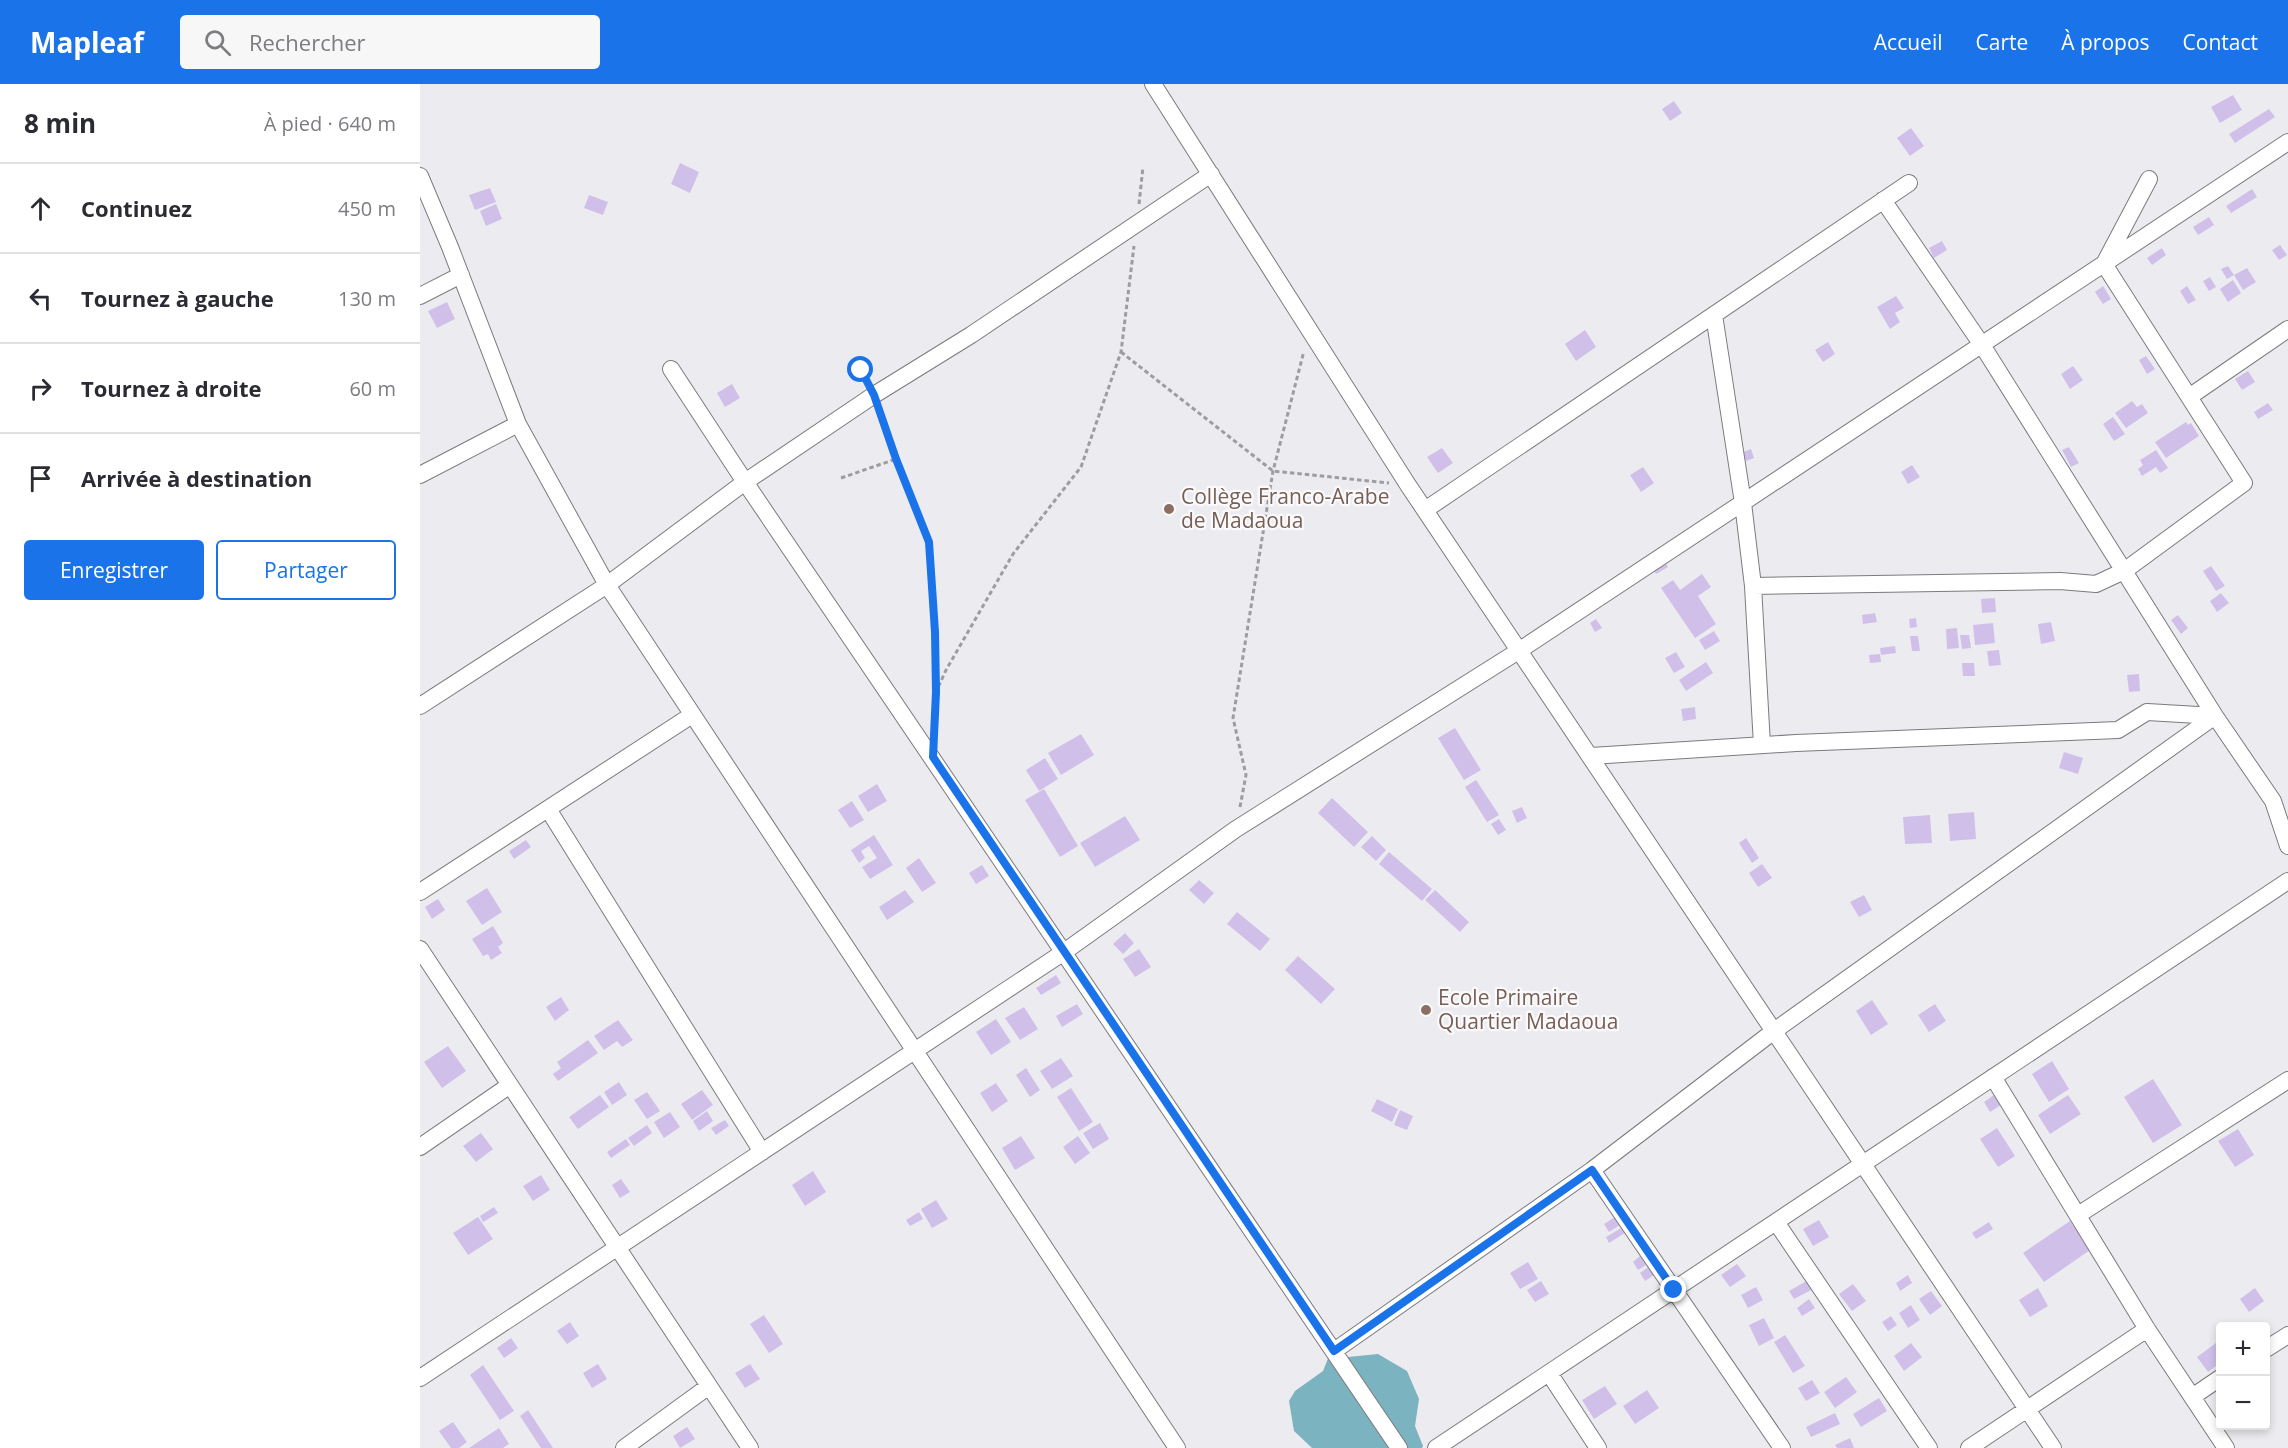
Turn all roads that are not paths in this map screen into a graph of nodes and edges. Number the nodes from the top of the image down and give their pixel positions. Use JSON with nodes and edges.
{"nodes":[{"id":1,"x":1153,"y":84,"type":"edge"},
{"id":2,"x":2288,"y":142,"type":"edge"},
{"id":3,"x":1211,"y":174,"type":"junction"},
{"id":4,"x":420,"y":176,"type":"edge"},
{"id":5,"x":2149,"y":179,"type":"dead end"},
{"id":6,"x":1909,"y":183,"type":"dead end"},
{"id":7,"x":1883,"y":200,"type":"junction"},
{"id":8,"x":2104,"y":264,"type":"junction"},
{"id":9,"x":461,"y":275,"type":"junction"},
{"id":10,"x":420,"y":296,"type":"edge"},
{"id":11,"x":1714,"y":315,"type":"junction"},
{"id":12,"x":2288,"y":329,"type":"edge"},
{"id":13,"x":1982,"y":345,"type":"junction"},
{"id":14,"x":671,"y":369,"type":"dead end"},
{"id":15,"x":2189,"y":397,"type":"junction"},
{"id":16,"x":518,"y":424,"type":"junction"},
{"id":17,"x":420,"y":475,"type":"edge"},
{"id":18,"x":745,"y":482,"type":"junction"},
{"id":19,"x":1743,"y":502,"type":"junction"},
{"id":20,"x":1425,"y":510,"type":"junction"},
{"id":21,"x":2124,"y":571,"type":"junction"},
{"id":22,"x":607,"y":585,"type":"junction"},
{"id":23,"x":1753,"y":586,"type":"junction"},
{"id":24,"x":1520,"y":650,"type":"junction"},
{"id":25,"x":420,"y":706,"type":"edge"},
{"id":26,"x":692,"y":715,"type":"junction"},
{"id":27,"x":2216,"y":716,"type":"junction"},
{"id":28,"x":1762,"y":745,"type":"junction"},
{"id":29,"x":1591,"y":756,"type":"junction"},
{"id":30,"x":548,"y":809,"type":"junction"},
{"id":31,"x":2288,"y":846,"type":"edge"},
{"id":32,"x":2288,"y":881,"type":"edge"},
{"id":33,"x":420,"y":892,"type":"edge"},
{"id":34,"x":420,"y":949,"type":"edge"},
{"id":35,"x":1064,"y":952,"type":"junction"},
{"id":36,"x":1774,"y":1031,"type":"junction"},
{"id":37,"x":914,"y":1051,"type":"junction"},
{"id":38,"x":1993,"y":1077,"type":"junction"},
{"id":39,"x":2288,"y":1080,"type":"edge"},
{"id":40,"x":510,"y":1085,"type":"junction"},
{"id":41,"x":420,"y":1147,"type":"edge"},
{"id":42,"x":762,"y":1152,"type":"junction"},
{"id":43,"x":1863,"y":1164,"type":"junction"},
{"id":44,"x":1592,"y":1170,"type":"junction"},
{"id":45,"x":2078,"y":1215,"type":"junction"},
{"id":46,"x":1776,"y":1222,"type":"junction"},
{"id":47,"x":617,"y":1248,"type":"junction"},
{"id":48,"x":1674,"y":1290,"type":"junction"},
{"id":49,"x":2147,"y":1329,"type":"junction"},
{"id":50,"x":2288,"y":1335,"type":"edge"},
{"id":51,"x":2270,"y":1346,"type":"edge"},
{"id":52,"x":1334,"y":1351,"type":"junction"},
{"id":53,"x":1549,"y":1373,"type":"junction"},
{"id":54,"x":420,"y":1378,"type":"edge"},
{"id":55,"x":2216,"y":1381,"type":"edge"},
{"id":56,"x":708,"y":1386,"type":"junction"},
{"id":57,"x":2192,"y":1397,"type":"junction"},
{"id":58,"x":2027,"y":1409,"type":"junction"},
{"id":59,"x":624,"y":1448,"type":"edge"},
{"id":60,"x":750,"y":1448,"type":"edge"},
{"id":61,"x":1177,"y":1448,"type":"edge"},
{"id":62,"x":1399,"y":1448,"type":"edge"},
{"id":63,"x":1436,"y":1448,"type":"edge"},
{"id":64,"x":1598,"y":1448,"type":"edge"},
{"id":65,"x":1782,"y":1448,"type":"edge"},
{"id":66,"x":1929,"y":1448,"type":"edge"},
{"id":67,"x":1969,"y":1448,"type":"edge"},
{"id":68,"x":2053,"y":1448,"type":"edge"},
{"id":69,"x":2226,"y":1448,"type":"edge"}],
"edges":[{"from":1,"to":3,"type":"street"},
{"from":2,"to":8,"type":"street"},
{"from":3,"to":18,"type":"street"},
{"from":3,"to":20,"type":"street"},
{"from":4,"to":9,"type":"street"},
{"from":5,"to":8,"type":"street"},
{"from":6,"to":7,"type":"street"},
{"from":7,"to":11,"type":"street"},
{"from":7,"to":13,"type":"street"},
{"from":8,"to":13,"type":"street"},
{"from":8,"to":15,"type":"street"},
{"from":9,"to":10,"type":"street"},
{"from":9,"to":16,"type":"street"},
{"from":11,"to":19,"type":"street"},
{"from":11,"to":20,"type":"street"},
{"from":12,"to":15,"type":"street"},
{"from":13,"to":19,"type":"street"},
{"from":13,"to":21,"type":"street"},
{"from":14,"to":18,"type":"street"},
{"from":15,"to":21,"type":"street"},
{"from":16,"to":17,"type":"street"},
{"from":16,"to":22,"type":"street"},
{"from":18,"to":22,"type":"street"},
{"from":18,"to":35,"type":"street"},
{"from":19,"to":23,"type":"street"},
{"from":19,"to":24,"type":"street"},
{"from":20,"to":24,"type":"street"},
{"from":21,"to":23,"type":"street"},
{"from":21,"to":27,"type":"street"},
{"from":22,"to":25,"type":"street"},
{"from":22,"to":26,"type":"street"},
{"from":23,"to":28,"type":"street"},
{"from":24,"to":29,"type":"street"},
{"from":24,"to":35,"type":"street"},
{"from":26,"to":30,"type":"street"},
{"from":26,"to":37,"type":"street"},
{"from":27,"to":28,"type":"street"},
{"from":27,"to":31,"type":"street"},
{"from":27,"to":36,"type":"street"},
{"from":28,"to":29,"type":"street"},
{"from":29,"to":36,"type":"street"},
{"from":30,"to":33,"type":"street"},
{"from":30,"to":42,"type":"street"},
{"from":32,"to":38,"type":"street"},
{"from":34,"to":40,"type":"street"},
{"from":35,"to":37,"type":"street"},
{"from":35,"to":52,"type":"street"},
{"from":36,"to":43,"type":"street"},
{"from":36,"to":44,"type":"street"},
{"from":37,"to":42,"type":"street"},
{"from":37,"to":61,"type":"street"},
{"from":38,"to":43,"type":"street"},
{"from":38,"to":45,"type":"street"},
{"from":39,"to":45,"type":"street"},
{"from":40,"to":41,"type":"street"},
{"from":40,"to":47,"type":"street"},
{"from":42,"to":47,"type":"street"},
{"from":43,"to":46,"type":"street"},
{"from":43,"to":58,"type":"street"},
{"from":44,"to":48,"type":"street"},
{"from":44,"to":52,"type":"street"},
{"from":45,"to":49,"type":"street"},
{"from":46,"to":48,"type":"street"},
{"from":46,"to":66,"type":"street"},
{"from":47,"to":54,"type":"street"},
{"from":47,"to":56,"type":"street"},
{"from":48,"to":53,"type":"street"},
{"from":48,"to":65,"type":"street"},
{"from":49,"to":57,"type":"street"},
{"from":49,"to":58,"type":"street"},
{"from":50,"to":51,"type":"street"},
{"from":52,"to":62,"type":"street"},
{"from":53,"to":63,"type":"street"},
{"from":53,"to":64,"type":"street"},
{"from":55,"to":57,"type":"street"},
{"from":56,"to":59,"type":"street"},
{"from":56,"to":60,"type":"street"},
{"from":57,"to":69,"type":"street"},
{"from":58,"to":67,"type":"street"},
{"from":58,"to":68,"type":"street"}]}
